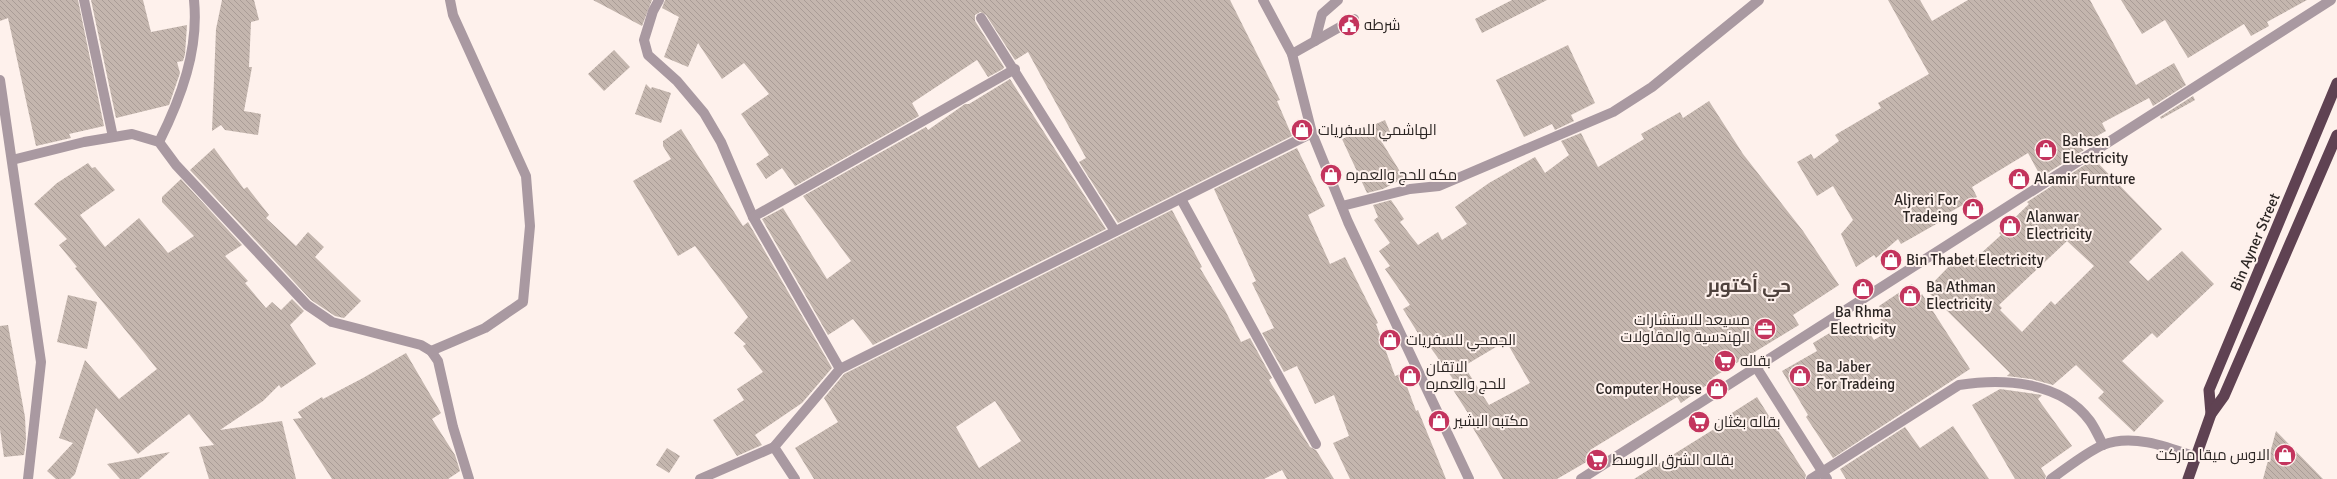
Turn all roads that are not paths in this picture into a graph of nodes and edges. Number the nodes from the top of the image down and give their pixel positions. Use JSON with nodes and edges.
{"nodes":[{"id":1,"x":84,"y":0,"type":"edge"},
{"id":2,"x":194,"y":0,"type":"edge"},
{"id":3,"x":450,"y":0,"type":"edge"},
{"id":4,"x":659,"y":0,"type":"edge"},
{"id":5,"x":1263,"y":0,"type":"edge"},
{"id":6,"x":1338,"y":0,"type":"edge"},
{"id":7,"x":1759,"y":0,"type":"edge"},
{"id":8,"x":2331,"y":0,"type":"edge"},
{"id":9,"x":981,"y":18,"type":"dead end"},
{"id":10,"x":1354,"y":19,"type":"dead end"},
{"id":11,"x":1316,"y":41,"type":"junction"},
{"id":12,"x":1292,"y":54,"type":"junction"},
{"id":13,"x":1015,"y":69,"type":"junction"},
{"id":14,"x":0,"y":80,"type":"edge"},
{"id":15,"x":2337,"y":83,"type":"edge"},
{"id":16,"x":1312,"y":133,"type":"junction"},
{"id":17,"x":2337,"y":136,"type":"edge"},
{"id":18,"x":113,"y":137,"type":"junction"},
{"id":19,"x":159,"y":142,"type":"junction"},
{"id":20,"x":12,"y":160,"type":"junction"},
{"id":21,"x":1181,"y":199,"type":"junction"},
{"id":22,"x":1342,"y":206,"type":"junction"},
{"id":23,"x":753,"y":217,"type":"junction"},
{"id":24,"x":1116,"y":231,"type":"junction"},
{"id":25,"x":431,"y":351,"type":"junction"},
{"id":26,"x":1756,"y":367,"type":"junction"},
{"id":27,"x":840,"y":369,"type":"junction"},
{"id":28,"x":2211,"y":414,"type":"junction"},
{"id":29,"x":1316,"y":444,"type":"dead end"},
{"id":30,"x":2103,"y":445,"type":"junction"},
{"id":31,"x":774,"y":447,"type":"junction"},
{"id":32,"x":2196,"y":456,"type":"junction"},
{"id":33,"x":1824,"y":476,"type":"edge"},
{"id":34,"x":28,"y":479,"type":"edge"},
{"id":35,"x":469,"y":479,"type":"edge"},
{"id":36,"x":700,"y":479,"type":"edge"},
{"id":37,"x":795,"y":479,"type":"edge"},
{"id":38,"x":1469,"y":479,"type":"edge"},
{"id":39,"x":1581,"y":479,"type":"edge"},
{"id":40,"x":1810,"y":479,"type":"edge"},
{"id":41,"x":2051,"y":479,"type":"edge"},
{"id":42,"x":2188,"y":479,"type":"edge"}],
"edges":[{"from":1,"to":18,"type":"street"},
{"from":2,"to":19,"type":"street"},
{"from":3,"to":25,"type":"street"},
{"from":4,"to":23,"type":"street"},
{"from":5,"to":12,"type":"street"},
{"from":6,"to":11,"type":"street"},
{"from":7,"to":22,"type":"street"},
{"from":8,"to":26,"type":"street"},
{"from":9,"to":13,"type":"street"},
{"from":10,"to":11,"type":"street"},
{"from":11,"to":12,"type":"street"},
{"from":12,"to":16,"type":"street"},
{"from":13,"to":23,"type":"street"},
{"from":13,"to":24,"type":"street"},
{"from":14,"to":20,"type":"street"},
{"from":15,"to":28,"type":"highway","name":"Bin Ayner Street"},
{"from":16,"to":21,"type":"street"},
{"from":16,"to":22,"type":"street"},
{"from":17,"to":28,"type":"highway","name":"Bin Ayner Street"},
{"from":18,"to":19,"type":"street"},
{"from":18,"to":20,"type":"street"},
{"from":19,"to":25,"type":"street"},
{"from":20,"to":34,"type":"street"},
{"from":21,"to":24,"type":"street"},
{"from":21,"to":29,"type":"street"},
{"from":22,"to":38,"type":"street"},
{"from":23,"to":27,"type":"street"},
{"from":24,"to":27,"type":"street"},
{"from":25,"to":35,"type":"street"},
{"from":26,"to":33,"type":"street"},
{"from":26,"to":39,"type":"street"},
{"from":27,"to":31,"type":"street"},
{"from":28,"to":32,"type":"highway","name":"Bin Ayner Street"},
{"from":30,"to":32,"type":"street"},
{"from":30,"to":33,"type":"street"},
{"from":30,"to":41,"type":"street"},
{"from":31,"to":36,"type":"street"},
{"from":31,"to":37,"type":"street"},
{"from":32,"to":42,"type":"highway","name":"Bin Ayner Street"},
{"from":33,"to":40,"type":"street"}]}
